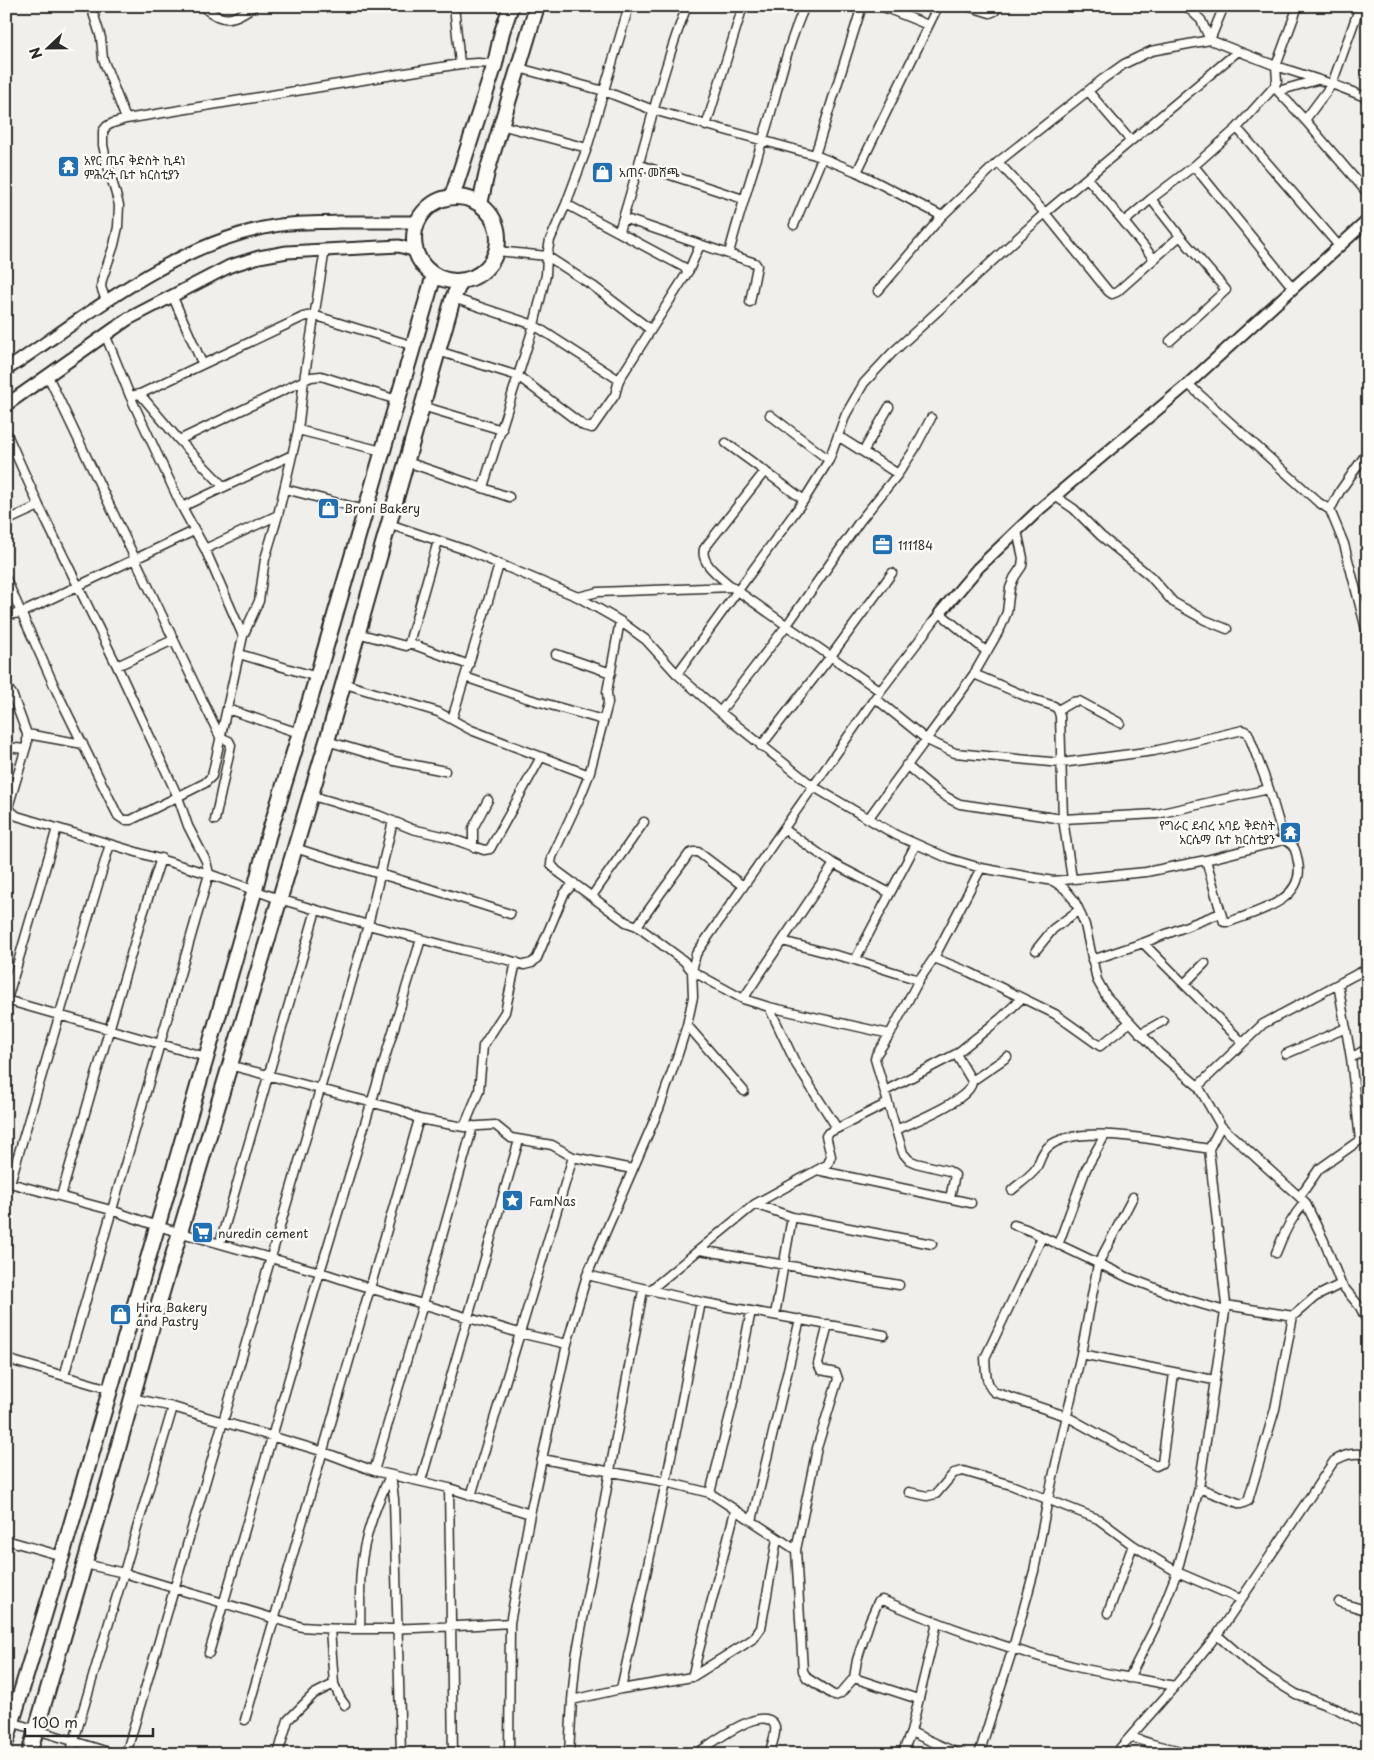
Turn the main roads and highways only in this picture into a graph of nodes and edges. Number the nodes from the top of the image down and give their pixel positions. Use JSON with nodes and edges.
{"nodes":[{"id":1,"x":511,"y":6,"type":"edge"},
{"id":2,"x":537,"y":6,"type":"edge"},
{"id":3,"x":452,"y":197,"type":"junction"},
{"id":4,"x":480,"y":204,"type":"junction"},
{"id":5,"x":418,"y":222,"type":"junction"},
{"id":6,"x":416,"y":251,"type":"junction"},
{"id":7,"x":434,"y":275,"type":"junction"},
{"id":8,"x":461,"y":281,"type":"junction"},
{"id":9,"x":6,"y":370,"type":"edge"},
{"id":10,"x":6,"y":405,"type":"edge"},
{"id":11,"x":9,"y":1722,"type":"edge"},
{"id":12,"x":6,"y":1742,"type":"edge"},
{"id":13,"x":29,"y":1754,"type":"edge"}],
"edges":[{"from":1,"to":3,"type":"highway"},
{"from":2,"to":4,"type":"highway"},
{"from":3,"to":4,"type":"highway"},
{"from":3,"to":5,"type":"highway"},
{"from":4,"to":8,"type":"highway"},
{"from":5,"to":6,"type":"highway"},
{"from":5,"to":9,"type":"main road"},
{"from":6,"to":7,"type":"highway"},
{"from":6,"to":10,"type":"main road"},
{"from":7,"to":8,"type":"highway"},
{"from":7,"to":11,"type":"highway"},
{"from":8,"to":13,"type":"highway"},
{"from":11,"to":12,"type":"highway"}]}
